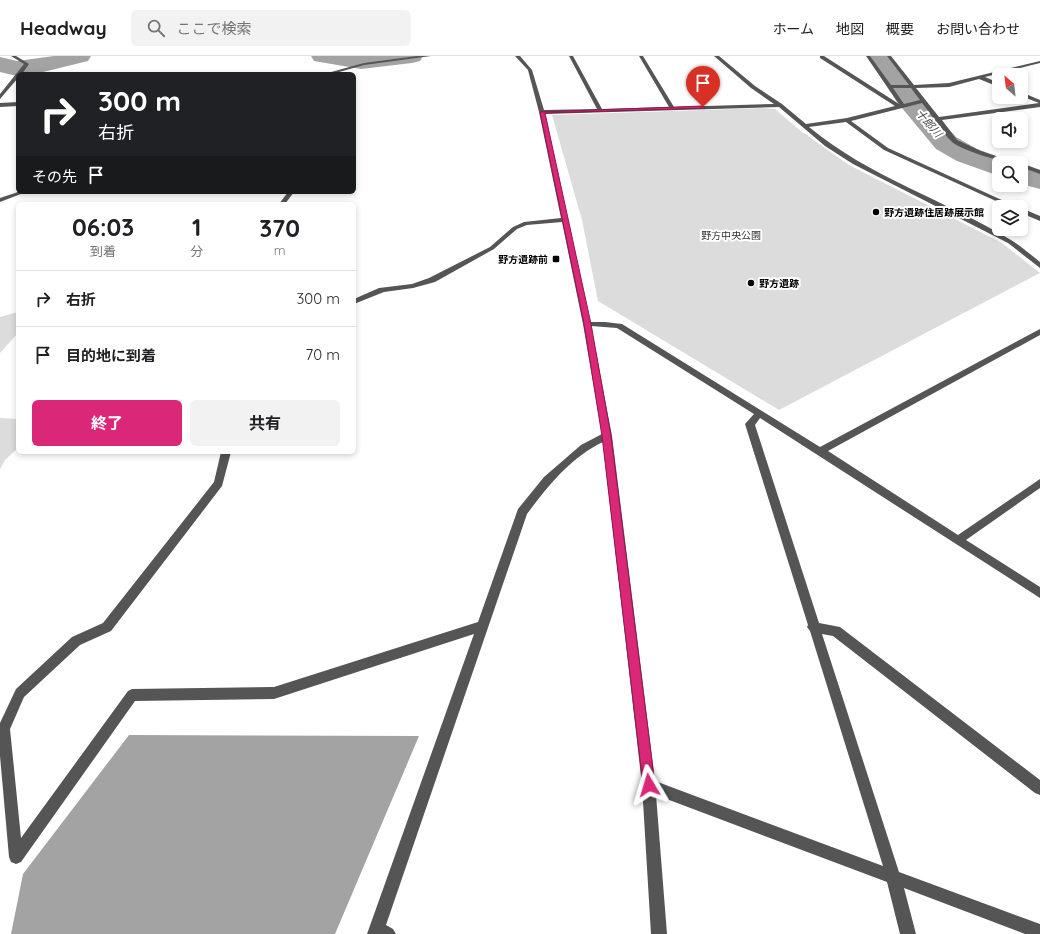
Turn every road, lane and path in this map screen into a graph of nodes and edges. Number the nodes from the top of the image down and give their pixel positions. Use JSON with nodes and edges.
{"nodes":[{"id":1,"x":13,"y":56,"type":"edge"},
{"id":2,"x":429,"y":56,"type":"edge"},
{"id":3,"x":517,"y":56,"type":"edge"},
{"id":4,"x":571,"y":56,"type":"edge"},
{"id":5,"x":641,"y":56,"type":"edge"},
{"id":6,"x":716,"y":56,"type":"edge"},
{"id":7,"x":868,"y":56,"type":"edge"},
{"id":8,"x":889,"y":56,"type":"edge"},
{"id":9,"x":822,"y":57,"type":"edge"},
{"id":10,"x":1040,"y":62,"type":"edge"},
{"id":11,"x":21,"y":72,"type":"edge"},
{"id":12,"x":334,"y":72,"type":"edge"},
{"id":13,"x":979,"y":77,"type":"junction"},
{"id":14,"x":16,"y":78,"type":"edge"},
{"id":15,"x":992,"y":82,"type":"edge"},
{"id":16,"x":912,"y":86,"type":"junction"},
{"id":17,"x":888,"y":87,"type":"junction"},
{"id":18,"x":0,"y":97,"type":"edge"},
{"id":19,"x":1028,"y":98,"type":"edge"},
{"id":20,"x":922,"y":101,"type":"junction"},
{"id":21,"x":16,"y":104,"type":"edge"},
{"id":22,"x":1040,"y":104,"type":"edge"},
{"id":23,"x":0,"y":105,"type":"edge"},
{"id":24,"x":780,"y":105,"type":"junction"},
{"id":25,"x":900,"y":106,"type":"junction"},
{"id":26,"x":672,"y":108,"type":"junction"},
{"id":27,"x":601,"y":111,"type":"junction"},
{"id":28,"x":542,"y":112,"type":"junction"},
{"id":29,"x":938,"y":119,"type":"junction"},
{"id":30,"x":848,"y":120,"type":"junction"},
{"id":31,"x":804,"y":126,"type":"junction"},
{"id":32,"x":992,"y":156,"type":"edge"},
{"id":33,"x":1028,"y":168,"type":"edge"},
{"id":34,"x":1040,"y":172,"type":"edge"},
{"id":35,"x":17,"y":194,"type":"edge"},
{"id":36,"x":0,"y":200,"type":"edge"},
{"id":37,"x":999,"y":200,"type":"edge"},
{"id":38,"x":1028,"y":213,"type":"edge"},
{"id":39,"x":1040,"y":219,"type":"edge"},
{"id":40,"x":564,"y":220,"type":"junction"},
{"id":41,"x":1040,"y":266,"type":"edge"},
{"id":42,"x":356,"y":301,"type":"edge"},
{"id":43,"x":588,"y":324,"type":"junction"},
{"id":44,"x":1040,"y":332,"type":"edge"},
{"id":45,"x":759,"y":414,"type":"junction"},
{"id":46,"x":607,"y":436,"type":"junction"},
{"id":47,"x":820,"y":451,"type":"junction"},
{"id":48,"x":226,"y":454,"type":"edge"},
{"id":49,"x":1040,"y":483,"type":"edge"},
{"id":50,"x":958,"y":540,"type":"junction"},
{"id":51,"x":1040,"y":593,"type":"edge"},
{"id":52,"x":482,"y":626,"type":"junction"},
{"id":53,"x":814,"y":628,"type":"junction"},
{"id":54,"x":649,"y":785,"type":"junction"},
{"id":55,"x":1040,"y":788,"type":"edge"},
{"id":56,"x":893,"y":875,"type":"junction"},
{"id":57,"x":380,"y":932,"type":"edge"},
{"id":58,"x":1040,"y":932,"type":"edge"},
{"id":59,"x":659,"y":934,"type":"edge"},
{"id":60,"x":908,"y":934,"type":"edge"}],
"edges":[{"from":1,"to":11,"type":"street"},
{"from":2,"to":12,"type":"street"},
{"from":3,"to":28,"type":"street"},
{"from":4,"to":27,"type":"street"},
{"from":5,"to":26,"type":"street"},
{"from":6,"to":24,"type":"street"},
{"from":7,"to":17,"type":"street"},
{"from":8,"to":16,"type":"street"},
{"from":9,"to":25,"type":"street"},
{"from":10,"to":13,"type":"street"},
{"from":13,"to":15,"type":"street"},
{"from":13,"to":16,"type":"street"},
{"from":14,"to":18,"type":"street"},
{"from":16,"to":17,"type":"street"},
{"from":16,"to":20,"type":"street"},
{"from":17,"to":25,"type":"street"},
{"from":19,"to":22,"type":"street"},
{"from":20,"to":25,"type":"street"},
{"from":20,"to":29,"type":"street"},
{"from":21,"to":23,"type":"street"},
{"from":22,"to":29,"type":"street"},
{"from":24,"to":26,"type":"street"},
{"from":24,"to":31,"type":"street"},
{"from":25,"to":30,"type":"street"},
{"from":26,"to":27,"type":"street"},
{"from":27,"to":28,"type":"street"},
{"from":28,"to":40,"type":"street"},
{"from":29,"to":32,"type":"street"},
{"from":30,"to":31,"type":"street"},
{"from":30,"to":37,"type":"street"},
{"from":31,"to":41,"type":"street"},
{"from":33,"to":34,"type":"street"},
{"from":35,"to":36,"type":"street"},
{"from":38,"to":39,"type":"street"},
{"from":40,"to":42,"type":"street"},
{"from":40,"to":43,"type":"street"},
{"from":43,"to":45,"type":"street"},
{"from":43,"to":46,"type":"street"},
{"from":44,"to":47,"type":"street"},
{"from":45,"to":47,"type":"street"},
{"from":45,"to":53,"type":"street"},
{"from":46,"to":52,"type":"street"},
{"from":46,"to":54,"type":"street"},
{"from":47,"to":50,"type":"street"},
{"from":48,"to":52,"type":"street"},
{"from":49,"to":50,"type":"street"},
{"from":50,"to":51,"type":"street"},
{"from":52,"to":57,"type":"street"},
{"from":53,"to":55,"type":"street"},
{"from":53,"to":56,"type":"street"},
{"from":54,"to":56,"type":"street"},
{"from":54,"to":59,"type":"street"},
{"from":56,"to":58,"type":"street"},
{"from":56,"to":60,"type":"street"}]}
